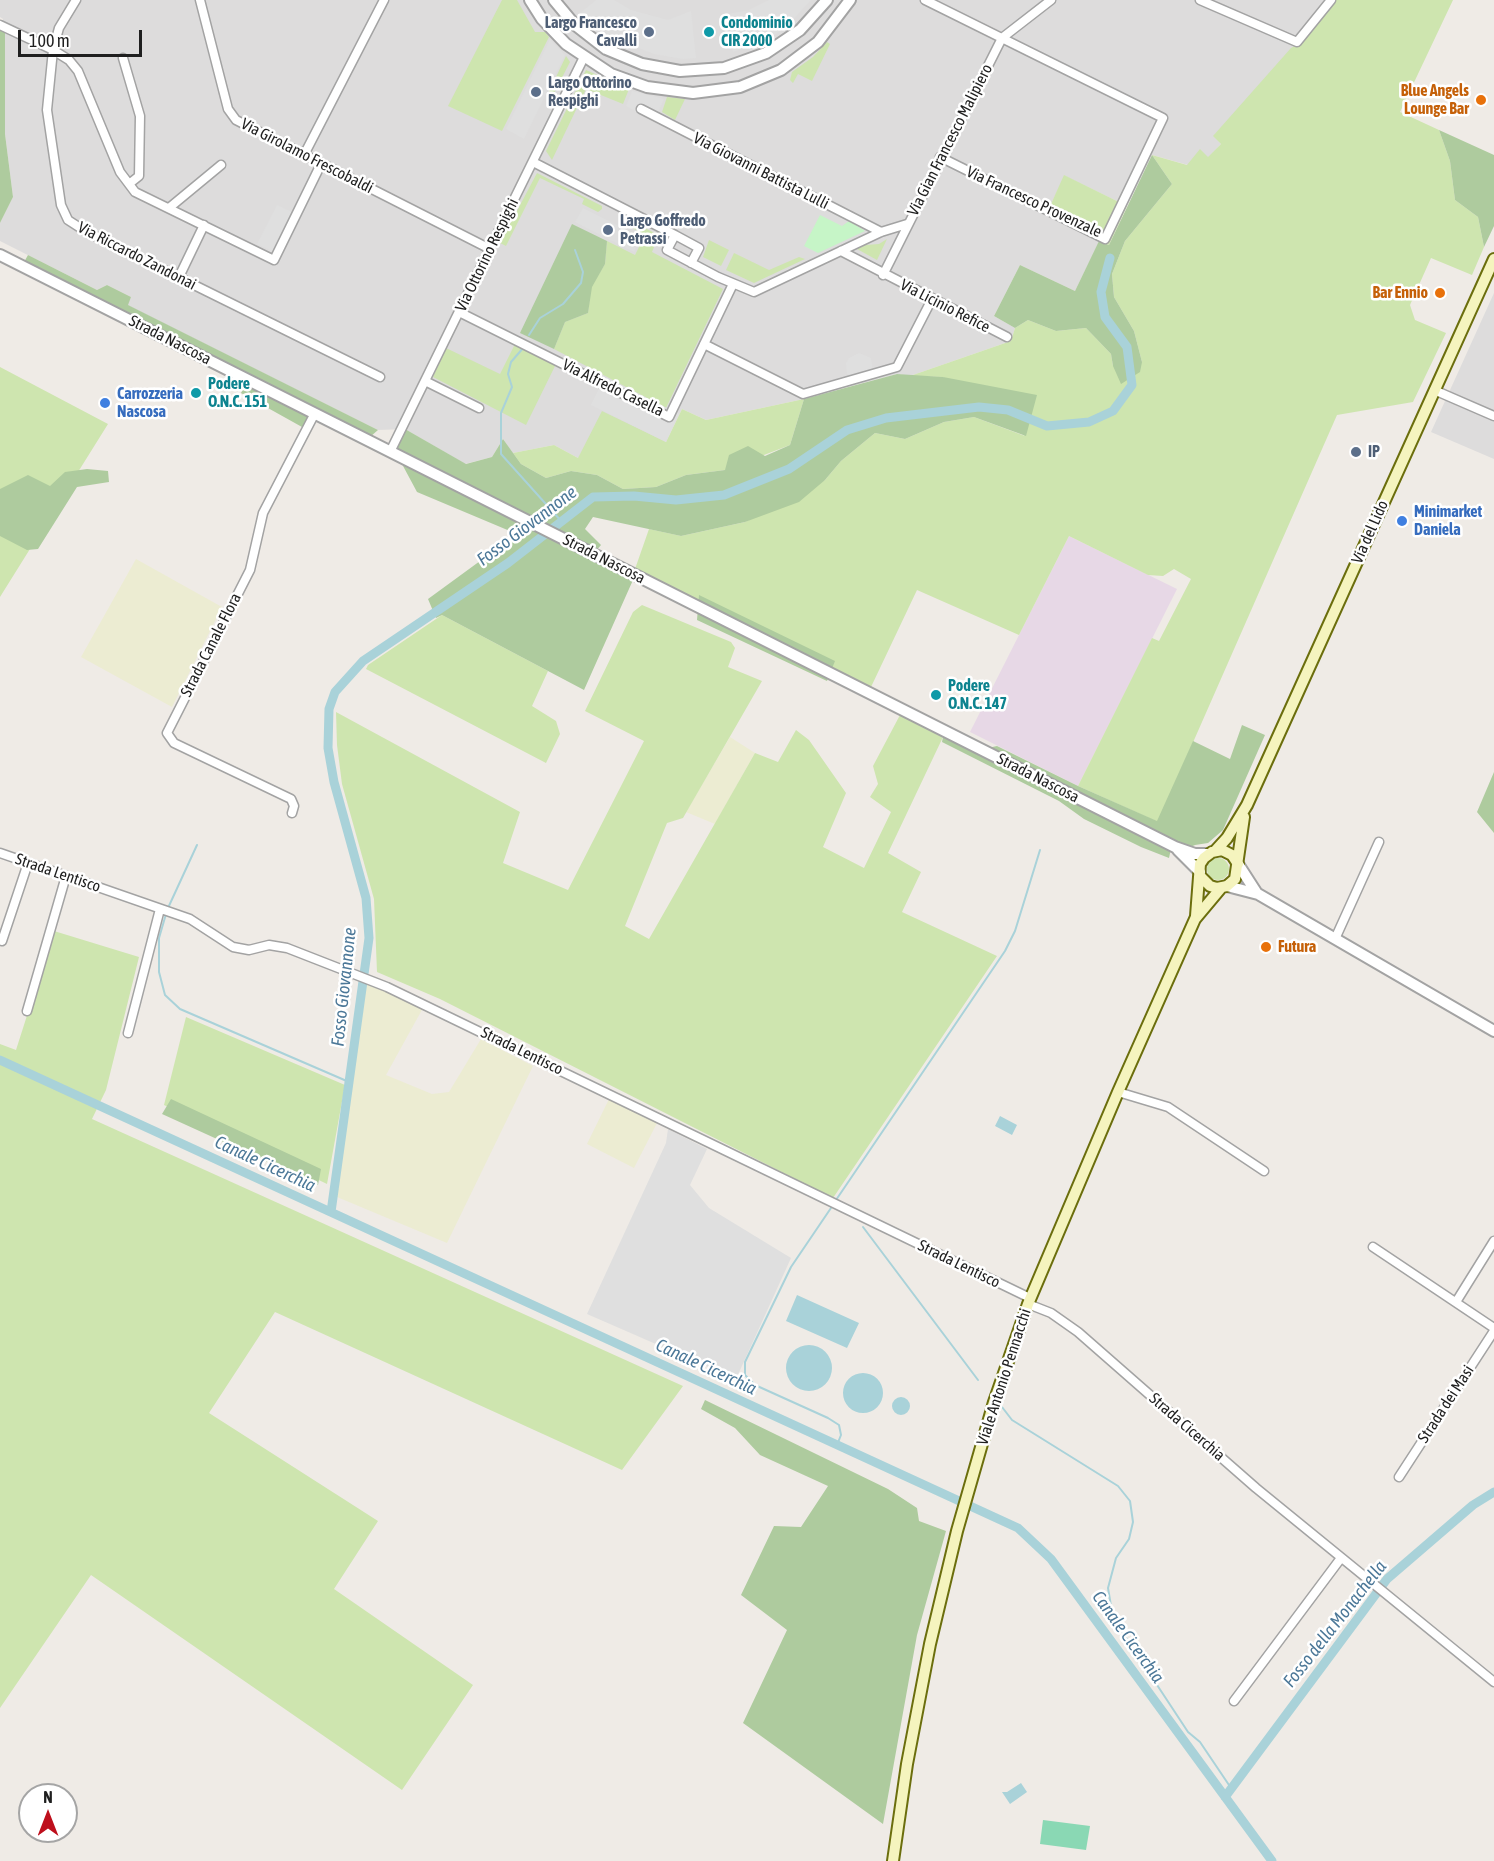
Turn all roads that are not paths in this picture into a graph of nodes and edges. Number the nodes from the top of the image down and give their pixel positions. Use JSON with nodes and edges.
{"nodes":[{"id":1,"x":76,"y":0,"type":"edge"},
{"id":2,"x":200,"y":0,"type":"edge"},
{"id":3,"x":384,"y":0,"type":"edge"},
{"id":4,"x":530,"y":0,"type":"edge"},
{"id":5,"x":554,"y":0,"type":"edge"},
{"id":6,"x":827,"y":0,"type":"edge"},
{"id":7,"x":850,"y":0,"type":"edge"},
{"id":8,"x":925,"y":0,"type":"edge"},
{"id":9,"x":1051,"y":0,"type":"edge"},
{"id":10,"x":1200,"y":0,"type":"edge"},
{"id":11,"x":1331,"y":0,"type":"edge"},
{"id":12,"x":0,"y":25,"type":"edge"},
{"id":13,"x":1002,"y":38,"type":"junction"},
{"id":14,"x":53,"y":50,"type":"junction"},
{"id":15,"x":584,"y":57,"type":"junction"},
{"id":16,"x":123,"y":58,"type":"dead end"},
{"id":17,"x":724,"y":68,"type":"junction"},
{"id":18,"x":728,"y":89,"type":"junction"},
{"id":19,"x":641,"y":109,"type":"dead end"},
{"id":20,"x":304,"y":155,"type":"junction"},
{"id":21,"x":940,"y":157,"type":"junction"},
{"id":22,"x":533,"y":162,"type":"junction"},
{"id":23,"x":321,"y":164,"type":"junction"},
{"id":24,"x":221,"y":165,"type":"dead end"},
{"id":25,"x":129,"y":184,"type":"junction"},
{"id":26,"x":170,"y":208,"type":"junction"},
{"id":27,"x":908,"y":224,"type":"junction"},
{"id":28,"x":204,"y":225,"type":"junction"},
{"id":29,"x":881,"y":232,"type":"junction"},
{"id":30,"x":675,"y":235,"type":"junction"},
{"id":31,"x":490,"y":249,"type":"junction"},
{"id":32,"x":842,"y":251,"type":"junction"},
{"id":33,"x":0,"y":255,"type":"edge"},
{"id":34,"x":1494,"y":258,"type":"edge"},
{"id":35,"x":691,"y":262,"type":"junction"},
{"id":36,"x":1491,"y":272,"type":"edge"},
{"id":37,"x":883,"y":275,"type":"junction"},
{"id":38,"x":179,"y":277,"type":"junction"},
{"id":39,"x":733,"y":284,"type":"junction"},
{"id":40,"x":932,"y":299,"type":"junction"},
{"id":41,"x":459,"y":312,"type":"junction"},
{"id":42,"x":1007,"y":337,"type":"dead end"},
{"id":43,"x":704,"y":344,"type":"junction"},
{"id":44,"x":380,"y":377,"type":"dead end"},
{"id":45,"x":425,"y":381,"type":"junction"},
{"id":46,"x":1434,"y":390,"type":"junction"},
{"id":47,"x":479,"y":408,"type":"dead end"},
{"id":48,"x":315,"y":413,"type":"junction"},
{"id":49,"x":1494,"y":416,"type":"edge"},
{"id":50,"x":390,"y":452,"type":"junction"},
{"id":51,"x":1247,"y":805,"type":"junction"},
{"id":52,"x":292,"y":813,"type":"dead end"},
{"id":53,"x":1379,"y":842,"type":"dead end"},
{"id":54,"x":1175,"y":848,"type":"junction"},
{"id":55,"x":1212,"y":852,"type":"junction"},
{"id":56,"x":0,"y":853,"type":"edge"},
{"id":57,"x":28,"y":863,"type":"junction"},
{"id":58,"x":1238,"y":864,"type":"junction"},
{"id":59,"x":1201,"y":874,"type":"junction"},
{"id":60,"x":66,"y":876,"type":"junction"},
{"id":61,"x":1224,"y":887,"type":"junction"},
{"id":62,"x":1258,"y":894,"type":"junction"},
{"id":63,"x":160,"y":909,"type":"junction"},
{"id":64,"x":1195,"y":919,"type":"junction"},
{"id":65,"x":1335,"y":939,"type":"junction"},
{"id":66,"x":2,"y":941,"type":"dead end"},
{"id":67,"x":27,"y":1011,"type":"dead end"},
{"id":68,"x":1494,"y":1032,"type":"edge"},
{"id":69,"x":128,"y":1033,"type":"dead end"},
{"id":70,"x":1118,"y":1092,"type":"junction"},
{"id":71,"x":1264,"y":1171,"type":"dead end"},
{"id":72,"x":1494,"y":1241,"type":"edge"},
{"id":73,"x":1373,"y":1247,"type":"dead end"},
{"id":74,"x":1029,"y":1301,"type":"junction"},
{"id":75,"x":1456,"y":1302,"type":"junction"},
{"id":76,"x":1494,"y":1329,"type":"edge"},
{"id":77,"x":1399,"y":1477,"type":"dead end"},
{"id":78,"x":1341,"y":1558,"type":"junction"},
{"id":79,"x":1494,"y":1682,"type":"edge"},
{"id":80,"x":1234,"y":1701,"type":"dead end"},
{"id":81,"x":893,"y":1861,"type":"edge"}],
"edges":[{"from":1,"to":14,"type":"street","name":"Via Riccardo Zandonai"},
{"from":2,"to":20,"type":"street","name":"Via Girolamo Frescobaldi"},
{"from":3,"to":20,"type":"street"},
{"from":4,"to":15,"type":"street"},
{"from":5,"to":17,"type":"street"},
{"from":6,"to":17,"type":"street"},
{"from":7,"to":18,"type":"street"},
{"from":8,"to":13,"type":"street"},
{"from":9,"to":13,"type":"street"},
{"from":10,"to":11,"type":"street"},
{"from":12,"to":14,"type":"street"},
{"from":13,"to":21,"type":"street","name":"Via Gian Francesco Malipiero"},
{"from":13,"to":21,"type":"street","name":"Via Francesco Provenzale"},
{"from":14,"to":25,"type":"street"},
{"from":14,"to":38,"type":"street","name":"Via Riccardo Zandonai"},
{"from":15,"to":18,"type":"street"},
{"from":15,"to":22,"type":"street","name":"Via Ottorino Respighi"},
{"from":16,"to":25,"type":"street"},
{"from":17,"to":18,"type":"street"},
{"from":19,"to":29,"type":"street","name":"Via Giovanni Battista Lulli"},
{"from":20,"to":23,"type":"street","name":"Via Girolamo Frescobaldi"},
{"from":21,"to":27,"type":"street","name":"Via Gian Francesco Malipiero"},
{"from":22,"to":30,"type":"street"},
{"from":22,"to":31,"type":"street","name":"Via Ottorino Respighi"},
{"from":23,"to":28,"type":"street"},
{"from":23,"to":31,"type":"street","name":"Via Girolamo Frescobaldi"},
{"from":24,"to":26,"type":"street"},
{"from":25,"to":26,"type":"street"},
{"from":26,"to":28,"type":"street"},
{"from":27,"to":29,"type":"street","name":"Via Gian Francesco Malipiero"},
{"from":27,"to":37,"type":"street","name":"Via Licinio Refice"},
{"from":28,"to":38,"type":"street"},
{"from":29,"to":32,"type":"street","name":"Via Gian Francesco Malipiero"},
{"from":30,"to":35,"type":"street"},
{"from":30,"to":35,"type":"street","name":"Via Gian Francesco Malipiero"},
{"from":31,"to":41,"type":"street","name":"Via Ottorino Respighi"},
{"from":32,"to":37,"type":"street","name":"Via Licinio Refice"},
{"from":32,"to":39,"type":"street","name":"Via Gian Francesco Malipiero"},
{"from":33,"to":48,"type":"street","name":"Strada Nascosa"},
{"from":34,"to":36,"type":"main road","name":"Via del Lido"},
{"from":35,"to":39,"type":"street","name":"Via Gian Francesco Malipiero"},
{"from":36,"to":46,"type":"main road","name":"Via del Lido"},
{"from":37,"to":40,"type":"street","name":"Via Licinio Refice"},
{"from":38,"to":44,"type":"street","name":"Via Riccardo Zandonai"},
{"from":39,"to":43,"type":"street","name":"Via Alfredo Casella"},
{"from":40,"to":42,"type":"street","name":"Via Licinio Refice"},
{"from":40,"to":43,"type":"street"},
{"from":41,"to":43,"type":"street","name":"Via Alfredo Casella"},
{"from":41,"to":45,"type":"street","name":"Via Ottorino Respighi"},
{"from":45,"to":47,"type":"street"},
{"from":45,"to":50,"type":"street","name":"Via Ottorino Respighi"},
{"from":46,"to":49,"type":"street"},
{"from":46,"to":51,"type":"main road","name":"Via del Lido"},
{"from":48,"to":50,"type":"street","name":"Strada Nascosa"},
{"from":48,"to":52,"type":"street","name":"Strada Canale Flora"},
{"from":50,"to":54,"type":"street","name":"Strada Nascosa"},
{"from":51,"to":55,"type":"main road","name":"Via del Lido"},
{"from":51,"to":58,"type":"main road","name":"Via del Lido"},
{"from":53,"to":65,"type":"street"},
{"from":54,"to":55,"type":"street","name":"Strada Nascosa"},
{"from":54,"to":59,"type":"street","name":"Strada Nascosa"},
{"from":55,"to":58,"type":"main road"},
{"from":55,"to":59,"type":"main road"},
{"from":56,"to":57,"type":"street","name":"Strada Lentisco"},
{"from":57,"to":60,"type":"street","name":"Strada Lentisco"},
{"from":57,"to":66,"type":"street"},
{"from":58,"to":61,"type":"main road"},
{"from":58,"to":62,"type":"street"},
{"from":59,"to":61,"type":"main road"},
{"from":59,"to":64,"type":"main road","name":"Viale Antonio Pennacchi"},
{"from":60,"to":63,"type":"street","name":"Strada Lentisco"},
{"from":60,"to":67,"type":"street"},
{"from":61,"to":62,"type":"street"},
{"from":61,"to":64,"type":"main road","name":"Viale Antonio Pennacchi"},
{"from":62,"to":65,"type":"street"},
{"from":63,"to":69,"type":"street"},
{"from":63,"to":74,"type":"street","name":"Strada Lentisco"},
{"from":64,"to":70,"type":"main road","name":"Viale Antonio Pennacchi"},
{"from":65,"to":68,"type":"street"},
{"from":70,"to":71,"type":"street"},
{"from":70,"to":74,"type":"main road","name":"Viale Antonio Pennacchi"},
{"from":72,"to":75,"type":"street"},
{"from":73,"to":75,"type":"street","name":"Strada dei Masi"},
{"from":74,"to":78,"type":"street","name":"Strada Cicerchia"},
{"from":74,"to":81,"type":"main road","name":"Viale Antonio Pennacchi"},
{"from":75,"to":76,"type":"street","name":"Strada dei Masi"},
{"from":76,"to":77,"type":"street","name":"Strada dei Masi"},
{"from":78,"to":79,"type":"street","name":"Strada Cicerchia"},
{"from":78,"to":80,"type":"street"}]}
